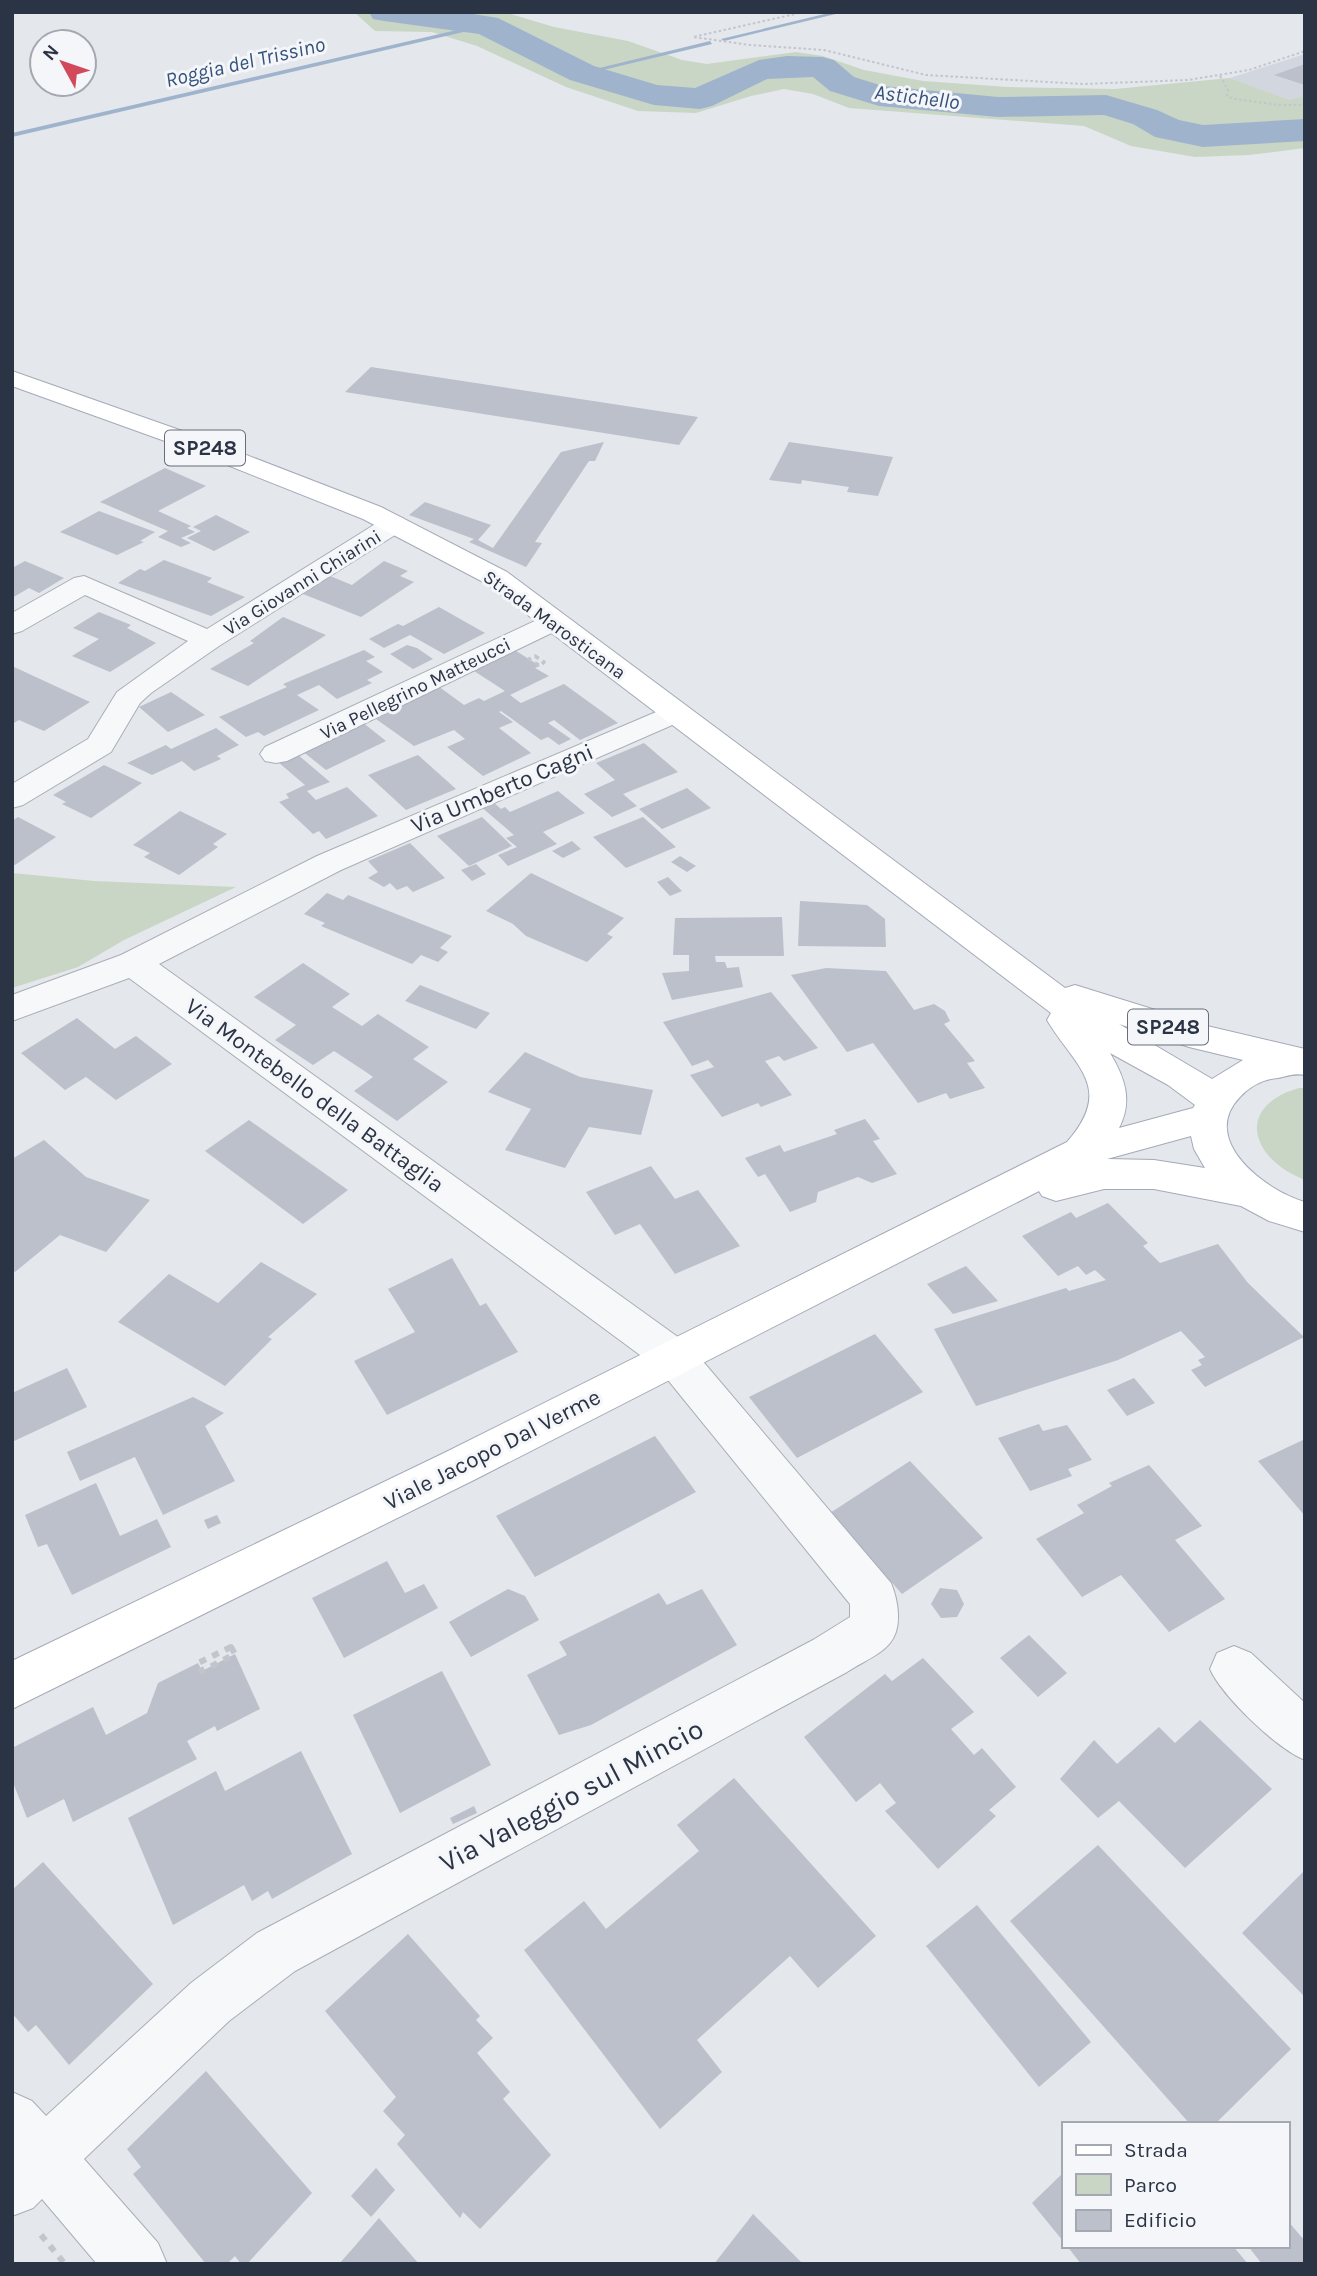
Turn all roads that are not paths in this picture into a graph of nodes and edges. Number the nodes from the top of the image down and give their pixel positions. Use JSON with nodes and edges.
{"nodes":[{"id":1,"x":12,"y":378,"type":"edge"},
{"id":2,"x":394,"y":524,"type":"junction"},
{"id":3,"x":554,"y":621,"type":"junction"},
{"id":4,"x":12,"y":625,"type":"edge"},
{"id":5,"x":209,"y":640,"type":"junction"},
{"id":6,"x":675,"y":713,"type":"junction"},
{"id":7,"x":276,"y":754,"type":"dead end"},
{"id":8,"x":12,"y":798,"type":"edge"},
{"id":9,"x":133,"y":963,"type":"junction"},
{"id":10,"x":1033,"y":983,"type":"junction"},
{"id":11,"x":12,"y":1009,"type":"edge"},
{"id":12,"x":1305,"y":1062,"type":"edge"},
{"id":13,"x":1211,"y":1109,"type":"junction"},
{"id":14,"x":1081,"y":1152,"type":"junction"},
{"id":15,"x":1252,"y":1194,"type":"junction"},
{"id":16,"x":970,"y":1209,"type":"junction"},
{"id":17,"x":1305,"y":1217,"type":"edge"},
{"id":18,"x":674,"y":1357,"type":"junction"},
{"id":19,"x":1234,"y":1669,"type":"dead end"},
{"id":20,"x":12,"y":1686,"type":"edge"},
{"id":21,"x":1305,"y":1736,"type":"edge"},
{"id":22,"x":23,"y":2156,"type":"edge"},
{"id":23,"x":137,"y":2264,"type":"edge"}],
"edges":[{"from":1,"to":2,"type":"main road","name":"Strada Marosticana","number":"SP248"},
{"from":2,"to":3,"type":"main road","name":"Strada Marosticana","number":"SP248"},
{"from":2,"to":5,"type":"street","name":"Via Giovanni Chiarini"},
{"from":3,"to":6,"type":"main road","name":"Strada Marosticana","number":"SP248"},
{"from":3,"to":7,"type":"street","name":"Via Pellegrino Matteucci"},
{"from":4,"to":5,"type":"street","name":"Via Giovanni Chiarini"},
{"from":5,"to":8,"type":"street","name":"Via Giovanni Chiarini"},
{"from":6,"to":9,"type":"street","name":"Via Umberto Cagni"},
{"from":6,"to":10,"type":"main road","name":"Strada Marosticana","number":"SP248"},
{"from":9,"to":11,"type":"street"},
{"from":9,"to":18,"type":"street","name":"Via Montebello della Battaglia"},
{"from":10,"to":12,"type":"main road","name":"Strada Marosticana","number":"SP248"},
{"from":10,"to":13,"type":"main road","name":"Strada Marosticana","number":"SP248"},
{"from":10,"to":14,"type":"main road","name":"Strada Marosticana"},
{"from":12,"to":13,"type":"main road","number":"SP248"},
{"from":13,"to":14,"type":"main road","name":"Viale Jacopo Dal Verme"},
{"from":13,"to":15,"type":"main road"},
{"from":14,"to":16,"type":"main road","name":"Viale Jacopo Dal Verme"},
{"from":15,"to":16,"type":"main road","name":"Viale Jacopo Dal Verme"},
{"from":15,"to":17,"type":"main road"},
{"from":16,"to":18,"type":"main road","name":"Viale Jacopo Dal Verme"},
{"from":18,"to":20,"type":"main road","name":"Viale Jacopo Dal Verme"},
{"from":18,"to":22,"type":"street","name":"Via Valeggio sul Mincio"},
{"from":19,"to":21,"type":"street"},
{"from":22,"to":23,"type":"street"}]}
